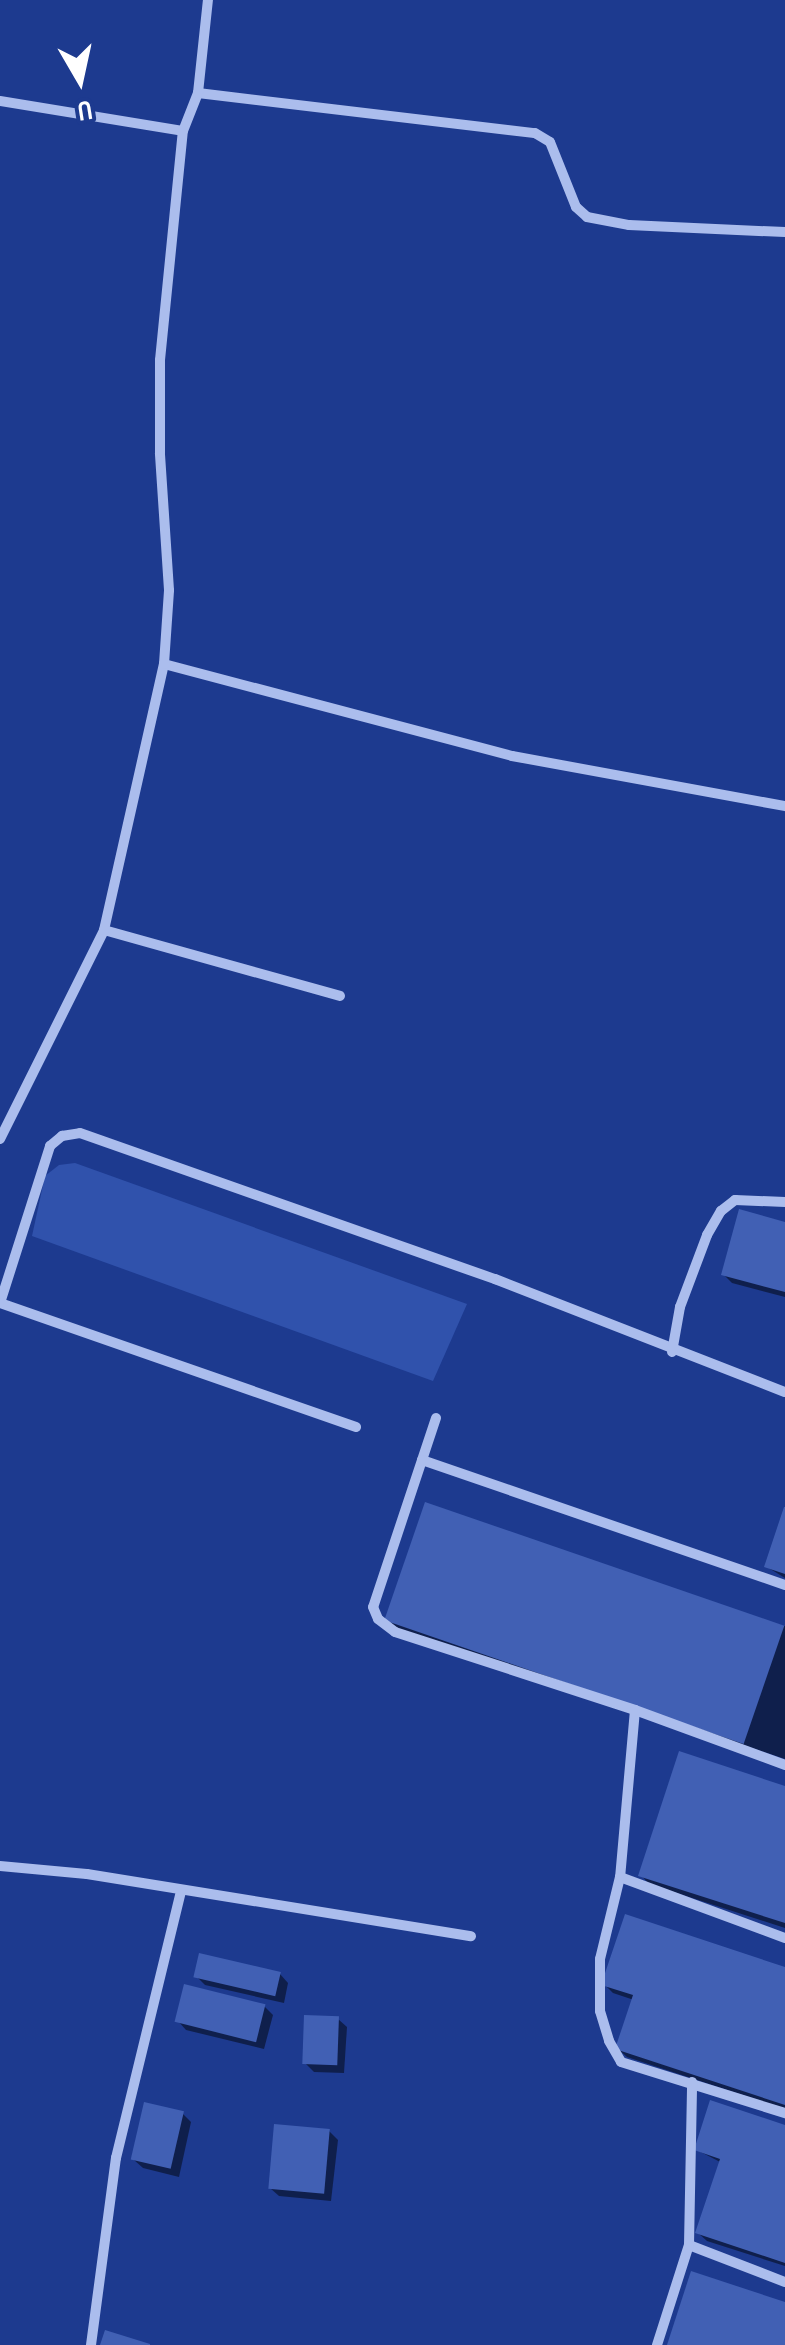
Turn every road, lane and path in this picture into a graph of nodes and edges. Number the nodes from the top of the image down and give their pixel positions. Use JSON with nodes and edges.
{"nodes":[{"id":1,"x":208,"y":0,"type":"edge"},
{"id":2,"x":198,"y":94,"type":"junction"},
{"id":3,"x":0,"y":101,"type":"edge"},
{"id":4,"x":183,"y":131,"type":"junction"},
{"id":5,"x":785,"y":232,"type":"edge"},
{"id":6,"x":164,"y":664,"type":"junction"},
{"id":7,"x":785,"y":806,"type":"edge"},
{"id":8,"x":104,"y":930,"type":"junction"},
{"id":9,"x":340,"y":996,"type":"dead end"},
{"id":10,"x":0,"y":1139,"type":"edge"},
{"id":11,"x":785,"y":1202,"type":"edge"},
{"id":12,"x":0,"y":1303,"type":"edge"},
{"id":13,"x":672,"y":1352,"type":"junction"},
{"id":14,"x":785,"y":1392,"type":"edge"},
{"id":15,"x":436,"y":1418,"type":"dead end"},
{"id":16,"x":356,"y":1428,"type":"dead end"},
{"id":17,"x":422,"y":1460,"type":"junction"},
{"id":18,"x":785,"y":1585,"type":"edge"},
{"id":19,"x":635,"y":1710,"type":"junction"},
{"id":20,"x":785,"y":1765,"type":"edge"},
{"id":21,"x":0,"y":1866,"type":"edge"},
{"id":22,"x":620,"y":1877,"type":"junction"},
{"id":23,"x":181,"y":1892,"type":"junction"},
{"id":24,"x":471,"y":1936,"type":"dead end"},
{"id":25,"x":785,"y":1938,"type":"edge"},
{"id":26,"x":692,"y":2082,"type":"junction"},
{"id":27,"x":785,"y":2113,"type":"edge"},
{"id":28,"x":689,"y":2246,"type":"junction"},
{"id":29,"x":785,"y":2282,"type":"edge"},
{"id":30,"x":91,"y":2345,"type":"edge"},
{"id":31,"x":657,"y":2345,"type":"edge"}],
"edges":[{"from":1,"to":2,"type":"street"},
{"from":2,"to":4,"type":"street"},
{"from":2,"to":5,"type":"street"},
{"from":3,"to":4,"type":"street"},
{"from":4,"to":6,"type":"street"},
{"from":6,"to":7,"type":"street"},
{"from":6,"to":8,"type":"street"},
{"from":8,"to":9,"type":"street"},
{"from":8,"to":10,"type":"street"},
{"from":11,"to":13,"type":"street"},
{"from":12,"to":13,"type":"street"},
{"from":12,"to":16,"type":"street"},
{"from":13,"to":14,"type":"street"},
{"from":15,"to":17,"type":"street"},
{"from":17,"to":18,"type":"street"},
{"from":17,"to":19,"type":"street"},
{"from":19,"to":20,"type":"street"},
{"from":19,"to":22,"type":"street"},
{"from":21,"to":23,"type":"street"},
{"from":22,"to":25,"type":"street"},
{"from":22,"to":26,"type":"street"},
{"from":23,"to":24,"type":"street"},
{"from":23,"to":30,"type":"street"},
{"from":26,"to":27,"type":"street"},
{"from":26,"to":28,"type":"street"},
{"from":28,"to":29,"type":"street"},
{"from":28,"to":31,"type":"street"}]}
